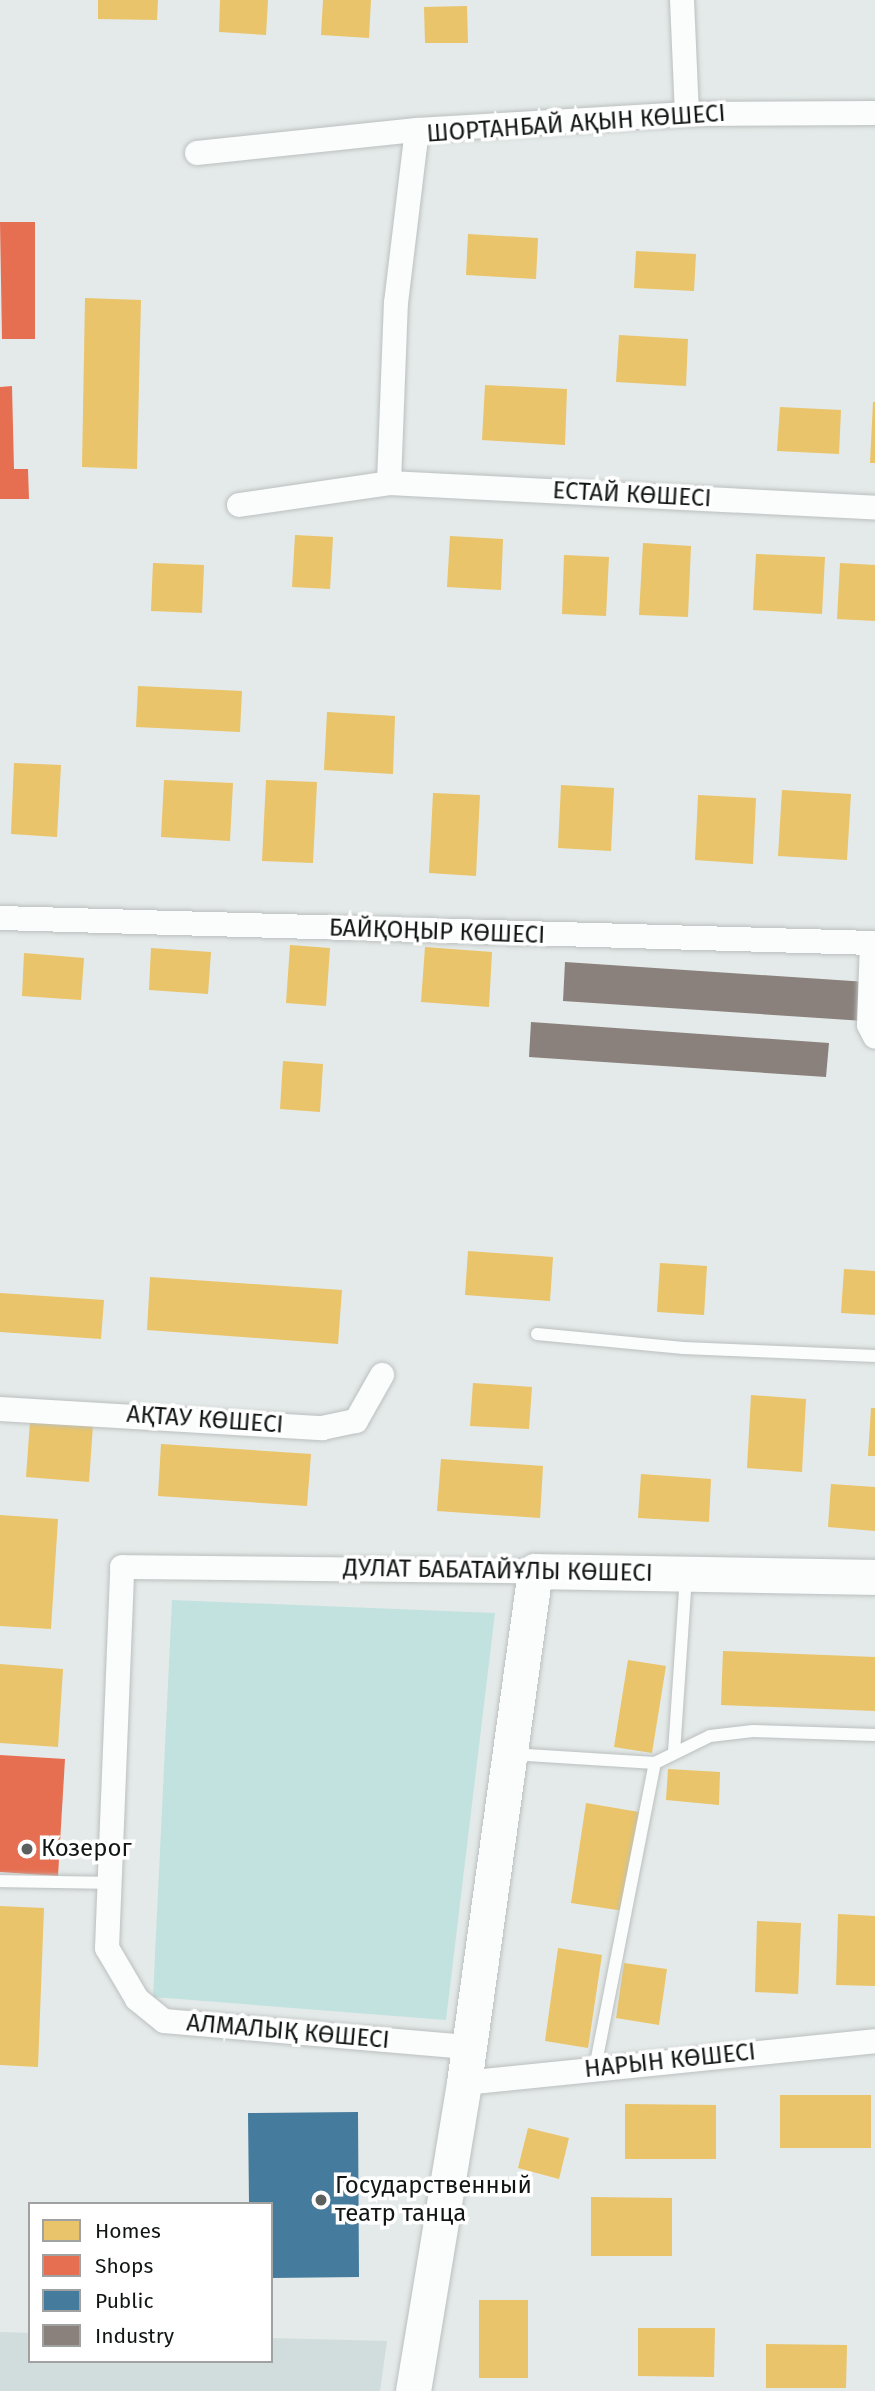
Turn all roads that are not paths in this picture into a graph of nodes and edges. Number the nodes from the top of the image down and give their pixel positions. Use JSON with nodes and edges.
{"nodes":[{"id":1,"x":682,"y":0,"type":"edge"},
{"id":2,"x":875,"y":113,"type":"edge"},
{"id":3,"x":687,"y":114,"type":"junction"},
{"id":4,"x":417,"y":130,"type":"junction"},
{"id":5,"x":197,"y":153,"type":"dead end"},
{"id":6,"x":390,"y":483,"type":"junction"},
{"id":7,"x":239,"y":505,"type":"dead end"},
{"id":8,"x":875,"y":508,"type":"edge"},
{"id":9,"x":0,"y":918,"type":"edge"},
{"id":10,"x":874,"y":943,"type":"edge"},
{"id":11,"x":875,"y":1037,"type":"edge"},
{"id":12,"x":537,"y":1334,"type":"dead end"},
{"id":13,"x":875,"y":1356,"type":"edge"},
{"id":14,"x":382,"y":1375,"type":"dead end"},
{"id":15,"x":0,"y":1409,"type":"edge"},
{"id":16,"x":122,"y":1567,"type":"joint"},
{"id":17,"x":535,"y":1571,"type":"junction"},
{"id":18,"x":687,"y":1574,"type":"junction"},
{"id":19,"x":875,"y":1577,"type":"edge"},
{"id":20,"x":875,"y":1735,"type":"edge"},
{"id":21,"x":674,"y":1752,"type":"junction"},
{"id":22,"x":510,"y":1754,"type":"junction"},
{"id":23,"x":655,"y":1763,"type":"junction"},
{"id":24,"x":0,"y":1881,"type":"edge"},
{"id":25,"x":111,"y":1883,"type":"junction"},
{"id":26,"x":875,"y":2041,"type":"edge"},
{"id":27,"x":467,"y":2047,"type":"junction"},
{"id":28,"x":595,"y":2068,"type":"junction"},
{"id":29,"x":464,"y":2083,"type":"junction"},
{"id":30,"x":413,"y":2391,"type":"edge"}],
"edges":[{"from":1,"to":3,"type":"street"},
{"from":2,"to":3,"type":"street","name":"ШОРТАНБАЙ АҚЫН КӨШЕСІ"},
{"from":3,"to":4,"type":"street","name":"ШОРТАНБАЙ АҚЫН КӨШЕСІ"},
{"from":4,"to":5,"type":"street"},
{"from":4,"to":6,"type":"street","name":"ШОРТАНБАЙ АҚЫН КӨШЕСІ"},
{"from":6,"to":7,"type":"street","name":"ЕСТАЙ КӨШЕСІ"},
{"from":6,"to":8,"type":"street","name":"ЕСТАЙ КӨШЕСІ"},
{"from":9,"to":10,"type":"street","name":"БАЙҚОҢЫР КӨШЕСІ"},
{"from":10,"to":11,"type":"street"},
{"from":12,"to":13,"type":"lane"},
{"from":14,"to":15,"type":"street","name":"АҚТАУ КӨШЕСІ"},
{"from":16,"to":17,"type":"street","name":"ДУЛАТ БАБАТАЙҰЛЫ КӨШЕСІ"},
{"from":16,"to":25,"type":"street","name":"АЛМАЛЫҚ КӨШЕСІ"},
{"from":17,"to":18,"type":"street","name":"ДУЛАТ БАБАТАЙҰЛЫ КӨШЕСІ"},
{"from":17,"to":22,"type":"street"},
{"from":18,"to":19,"type":"street","name":"ДУЛАТ БАБАТАЙҰЛЫ КӨШЕСІ"},
{"from":18,"to":21,"type":"lane"},
{"from":20,"to":21,"type":"lane"},
{"from":21,"to":23,"type":"lane"},
{"from":22,"to":23,"type":"lane"},
{"from":22,"to":27,"type":"street"},
{"from":23,"to":28,"type":"lane"},
{"from":24,"to":25,"type":"lane"},
{"from":25,"to":27,"type":"street","name":"АЛМАЛЫҚ КӨШЕСІ"},
{"from":26,"to":28,"type":"street","name":"НАРЫН КӨШЕСІ"},
{"from":27,"to":29,"type":"street"},
{"from":28,"to":29,"type":"street","name":"НАРЫН КӨШЕСІ"},
{"from":29,"to":30,"type":"street"}]}
